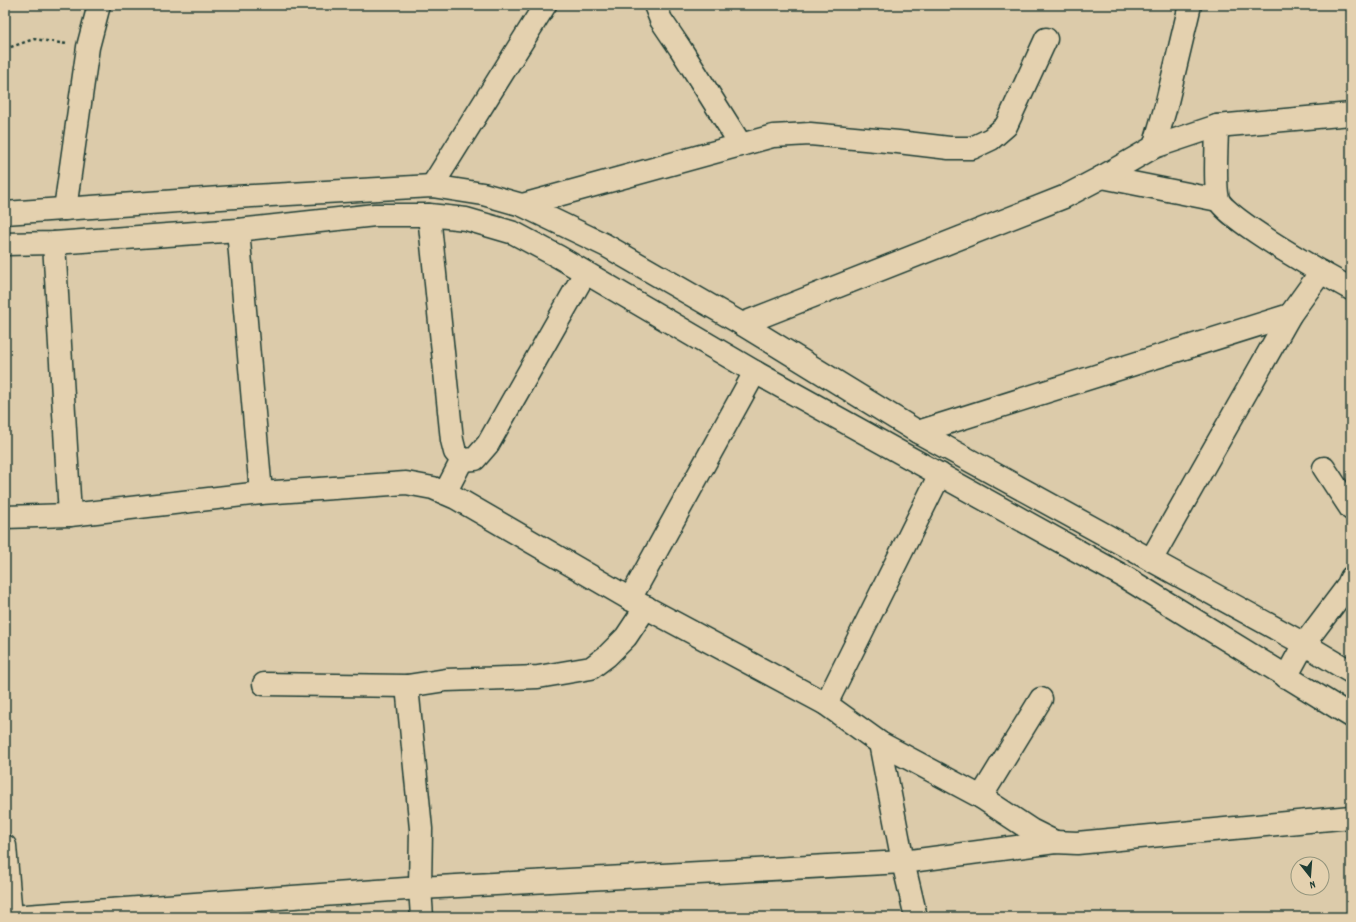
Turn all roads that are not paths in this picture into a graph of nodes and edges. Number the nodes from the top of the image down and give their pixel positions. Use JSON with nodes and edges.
{"nodes":[{"id":1,"x":99,"y":5,"type":"edge"},
{"id":2,"x":545,"y":5,"type":"edge"},
{"id":3,"x":655,"y":5,"type":"edge"},
{"id":4,"x":1190,"y":5,"type":"edge"},
{"id":5,"x":1046,"y":39,"type":"dead end"},
{"id":6,"x":1351,"y":114,"type":"edge"},
{"id":7,"x":1217,"y":126,"type":"junction"},
{"id":8,"x":741,"y":145,"type":"junction"},
{"id":9,"x":1154,"y":147,"type":"junction"},
{"id":10,"x":1102,"y":177,"type":"junction"},
{"id":11,"x":432,"y":186,"type":"junction"},
{"id":12,"x":1218,"y":200,"type":"junction"},
{"id":13,"x":522,"y":205,"type":"junction"},
{"id":14,"x":65,"y":209,"type":"junction"},
{"id":15,"x":5,"y":213,"type":"edge"},
{"id":16,"x":429,"y":214,"type":"junction"},
{"id":17,"x":238,"y":230,"type":"junction"},
{"id":18,"x":54,"y":243,"type":"junction"},
{"id":19,"x":5,"y":244,"type":"edge"},
{"id":20,"x":1321,"y":272,"type":"junction"},
{"id":21,"x":585,"y":273,"type":"junction"},
{"id":22,"x":1351,"y":289,"type":"edge"},
{"id":23,"x":1290,"y":316,"type":"junction"},
{"id":24,"x":742,"y":324,"type":"junction"},
{"id":25,"x":755,"y":372,"type":"junction"},
{"id":26,"x":918,"y":432,"type":"junction"},
{"id":27,"x":462,"y":460,"type":"junction"},
{"id":28,"x":1324,"y":468,"type":"dead end"},
{"id":29,"x":940,"y":474,"type":"junction"},
{"id":30,"x":261,"y":493,"type":"junction"},
{"id":31,"x":445,"y":493,"type":"junction"},
{"id":32,"x":1351,"y":509,"type":"edge"},
{"id":33,"x":70,"y":515,"type":"junction"},
{"id":34,"x":5,"y":517,"type":"edge"},
{"id":35,"x":1151,"y":560,"type":"junction"},
{"id":36,"x":1351,"y":578,"type":"edge"},
{"id":37,"x":638,"y":603,"type":"junction"},
{"id":38,"x":1304,"y":644,"type":"junction"},
{"id":39,"x":1351,"y":672,"type":"edge"},
{"id":40,"x":1286,"y":677,"type":"junction"},
{"id":41,"x":264,"y":684,"type":"dead end"},
{"id":42,"x":407,"y":686,"type":"junction"},
{"id":43,"x":1041,"y":699,"type":"dead end"},
{"id":44,"x":826,"y":704,"type":"junction"},
{"id":45,"x":1351,"y":716,"type":"edge"},
{"id":46,"x":880,"y":743,"type":"junction"},
{"id":47,"x":981,"y":797,"type":"junction"},
{"id":48,"x":1351,"y":817,"type":"edge"},
{"id":49,"x":1055,"y":842,"type":"junction"},
{"id":50,"x":5,"y":846,"type":"edge"},
{"id":51,"x":903,"y":862,"type":"junction"},
{"id":52,"x":420,"y":888,"type":"junction"},
{"id":53,"x":11,"y":917,"type":"edge"},
{"id":54,"x":422,"y":917,"type":"edge"},
{"id":55,"x":916,"y":917,"type":"edge"}],
"edges":[{"from":1,"to":14,"type":"street"},
{"from":2,"to":11,"type":"street"},
{"from":3,"to":8,"type":"street"},
{"from":4,"to":9,"type":"street"},
{"from":5,"to":8,"type":"street"},
{"from":6,"to":7,"type":"street"},
{"from":7,"to":9,"type":"street"},
{"from":7,"to":12,"type":"street"},
{"from":8,"to":13,"type":"street"},
{"from":9,"to":10,"type":"street"},
{"from":10,"to":12,"type":"street"},
{"from":10,"to":24,"type":"street"},
{"from":11,"to":13,"type":"street"},
{"from":11,"to":14,"type":"street"},
{"from":12,"to":20,"type":"street"},
{"from":13,"to":24,"type":"street"},
{"from":14,"to":15,"type":"street"},
{"from":16,"to":17,"type":"street"},
{"from":16,"to":21,"type":"street"},
{"from":16,"to":27,"type":"street"},
{"from":17,"to":18,"type":"street"},
{"from":17,"to":30,"type":"street"},
{"from":18,"to":19,"type":"street"},
{"from":18,"to":33,"type":"street"},
{"from":20,"to":22,"type":"street"},
{"from":20,"to":23,"type":"street"},
{"from":21,"to":25,"type":"street"},
{"from":21,"to":27,"type":"street"},
{"from":23,"to":26,"type":"street"},
{"from":23,"to":35,"type":"street"},
{"from":24,"to":26,"type":"street"},
{"from":25,"to":29,"type":"street"},
{"from":25,"to":37,"type":"street"},
{"from":26,"to":35,"type":"street"},
{"from":27,"to":31,"type":"street"},
{"from":28,"to":32,"type":"street"},
{"from":29,"to":40,"type":"street"},
{"from":29,"to":44,"type":"street"},
{"from":30,"to":31,"type":"street"},
{"from":30,"to":33,"type":"street"},
{"from":31,"to":37,"type":"street"},
{"from":33,"to":34,"type":"street"},
{"from":35,"to":38,"type":"street"},
{"from":36,"to":38,"type":"street"},
{"from":37,"to":42,"type":"street"},
{"from":37,"to":44,"type":"street"},
{"from":38,"to":39,"type":"street"},
{"from":38,"to":40,"type":"street"},
{"from":40,"to":45,"type":"street"},
{"from":41,"to":42,"type":"street"},
{"from":42,"to":52,"type":"street"},
{"from":43,"to":47,"type":"street"},
{"from":44,"to":46,"type":"street"},
{"from":46,"to":47,"type":"street"},
{"from":46,"to":51,"type":"street"},
{"from":47,"to":49,"type":"street"},
{"from":48,"to":49,"type":"street"},
{"from":49,"to":51,"type":"street"},
{"from":50,"to":53,"type":"street"},
{"from":51,"to":52,"type":"street"},
{"from":51,"to":55,"type":"street"},
{"from":52,"to":53,"type":"street"},
{"from":52,"to":54,"type":"street"}]}
